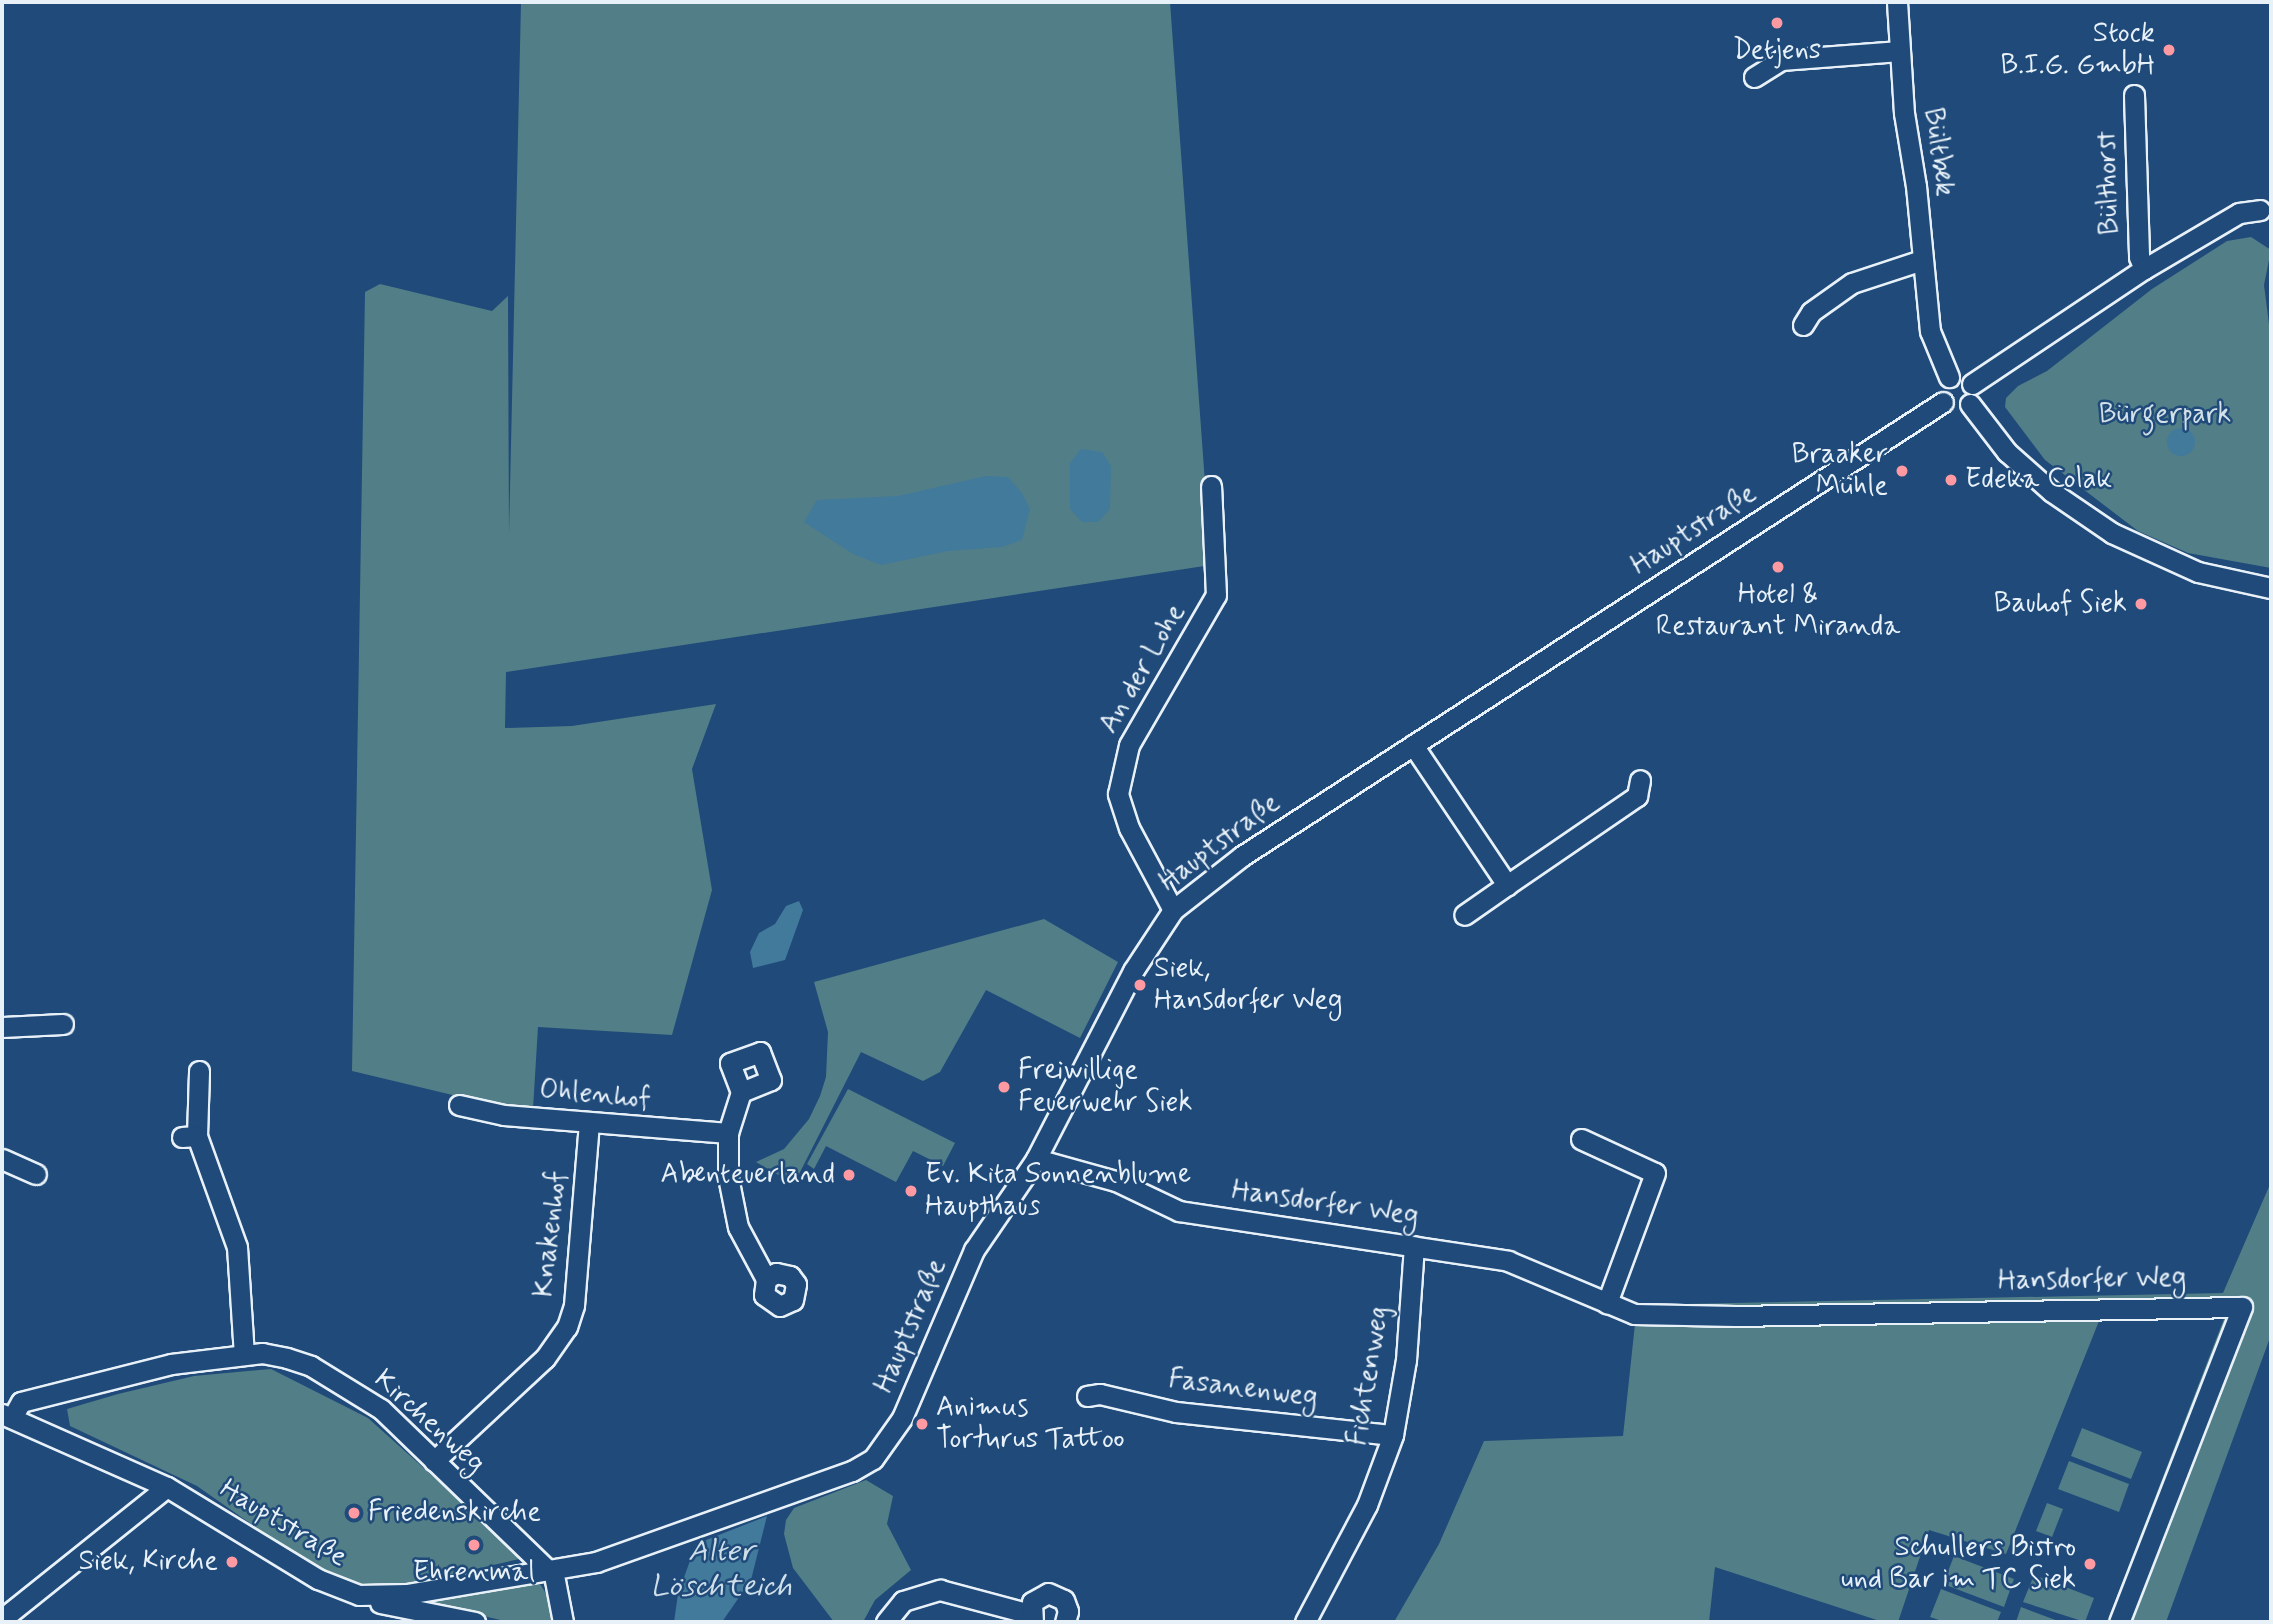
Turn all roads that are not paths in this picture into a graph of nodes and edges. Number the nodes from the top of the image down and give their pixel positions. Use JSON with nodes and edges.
{"nodes":[{"id":1,"x":1897,"y":2,"type":"edge"},
{"id":2,"x":1900,"y":51,"type":"junction"},
{"id":3,"x":1754,"y":77,"type":"dead end"},
{"id":4,"x":2134,"y":95,"type":"dead end"},
{"id":5,"x":2260,"y":210,"type":"dead end"},
{"id":6,"x":1922,"y":260,"type":"junction"},
{"id":7,"x":2144,"y":269,"type":"junction"},
{"id":8,"x":1803,"y":325,"type":"dead end"},
{"id":9,"x":1949,"y":377,"type":"junction"},
{"id":10,"x":1972,"y":384,"type":"junction"},
{"id":11,"x":1942,"y":401,"type":"junction"},
{"id":12,"x":1970,"y":404,"type":"junction"},
{"id":13,"x":1211,"y":486,"type":"dead end"},
{"id":14,"x":2271,"y":588,"type":"edge"},
{"id":15,"x":1413,"y":745,"type":"junction"},
{"id":16,"x":1640,"y":780,"type":"dead end"},
{"id":17,"x":1507,"y":885,"type":"junction"},
{"id":18,"x":1172,"y":910,"type":"junction"},
{"id":19,"x":1464,"y":915,"type":"dead end"},
{"id":20,"x":63,"y":1024,"type":"dead end"},
{"id":21,"x":2,"y":1027,"type":"edge"},
{"id":22,"x":199,"y":1071,"type":"dead end"},
{"id":23,"x":741,"y":1092,"type":"dead end"},
{"id":24,"x":459,"y":1105,"type":"dead end"},
{"id":25,"x":589,"y":1124,"type":"junction"},
{"id":26,"x":728,"y":1133,"type":"junction"},
{"id":27,"x":1581,"y":1139,"type":"dead end"},
{"id":28,"x":2,"y":1159,"type":"edge"},
{"id":29,"x":1036,"y":1159,"type":"junction"},
{"id":30,"x":36,"y":1174,"type":"dead end"},
{"id":31,"x":1414,"y":1246,"type":"junction"},
{"id":32,"x":766,"y":1279,"type":"dead end"},
{"id":33,"x":1607,"y":1303,"type":"junction"},
{"id":34,"x":244,"y":1354,"type":"junction"},
{"id":35,"x":1087,"y":1396,"type":"dead end"},
{"id":36,"x":7,"y":1416,"type":"edge"},
{"id":37,"x":1393,"y":1435,"type":"junction"},
{"id":38,"x":434,"y":1461,"type":"junction"},
{"id":39,"x":167,"y":1488,"type":"junction"},
{"id":40,"x":551,"y":1571,"type":"junction"},
{"id":41,"x":368,"y":1600,"type":"dead end"},
{"id":42,"x":1031,"y":1618,"type":"edge"},
{"id":43,"x":2,"y":1619,"type":"edge"},
{"id":44,"x":475,"y":1622,"type":"edge"},
{"id":45,"x":563,"y":1622,"type":"edge"},
{"id":46,"x":886,"y":1622,"type":"edge"},
{"id":47,"x":1065,"y":1622,"type":"edge"},
{"id":48,"x":1305,"y":1622,"type":"edge"},
{"id":49,"x":2119,"y":1622,"type":"edge"}],
"edges":[{"from":1,"to":2,"type":"street","name":"Bültbek"},
{"from":2,"to":3,"type":"street"},
{"from":2,"to":6,"type":"street","name":"Bültbek"},
{"from":4,"to":7,"type":"street","name":"Bülthorst"},
{"from":5,"to":7,"type":"street"},
{"from":6,"to":8,"type":"street"},
{"from":6,"to":9,"type":"street","name":"Bültbek"},
{"from":7,"to":10,"type":"street"},
{"from":9,"to":10,"type":"street"},
{"from":9,"to":11,"type":"street"},
{"from":10,"to":12,"type":"street"},
{"from":11,"to":12,"type":"street"},
{"from":11,"to":15,"type":"street","name":"Hauptstraße"},
{"from":12,"to":14,"type":"street"},
{"from":13,"to":18,"type":"street","name":"An der Lohe"},
{"from":15,"to":17,"type":"street"},
{"from":15,"to":18,"type":"street","name":"Hauptstraße"},
{"from":16,"to":17,"type":"street"},
{"from":17,"to":19,"type":"street"},
{"from":18,"to":29,"type":"street","name":"Hauptstraße"},
{"from":20,"to":21,"type":"street"},
{"from":22,"to":34,"type":"street"},
{"from":23,"to":26,"type":"street"},
{"from":24,"to":25,"type":"street","name":"Ohlenhof"},
{"from":25,"to":26,"type":"street","name":"Ohlenhof"},
{"from":25,"to":38,"type":"street","name":"Knakenhof"},
{"from":26,"to":32,"type":"street"},
{"from":27,"to":33,"type":"street"},
{"from":28,"to":30,"type":"street"},
{"from":29,"to":31,"type":"street","name":"Hansdorfer Weg"},
{"from":29,"to":40,"type":"street","name":"Hauptstraße"},
{"from":31,"to":33,"type":"street","name":"Hansdorfer Weg"},
{"from":31,"to":37,"type":"street","name":"Fichtenweg"},
{"from":33,"to":49,"type":"street","name":"Hansdorfer Weg"},
{"from":34,"to":36,"type":"street","name":"Kirchenweg"},
{"from":34,"to":38,"type":"street","name":"Kirchenweg"},
{"from":35,"to":37,"type":"street","name":"Fasanenweg"},
{"from":36,"to":39,"type":"street","name":"Hauptstraße"},
{"from":37,"to":48,"type":"street","name":"Fichtenweg"},
{"from":38,"to":40,"type":"street","name":"Kirchenweg"},
{"from":39,"to":40,"type":"street","name":"Hauptstraße"},
{"from":39,"to":43,"type":"street"},
{"from":40,"to":45,"type":"street"},
{"from":41,"to":44,"type":"street"},
{"from":42,"to":46,"type":"street"},
{"from":42,"to":47,"type":"street"}]}
